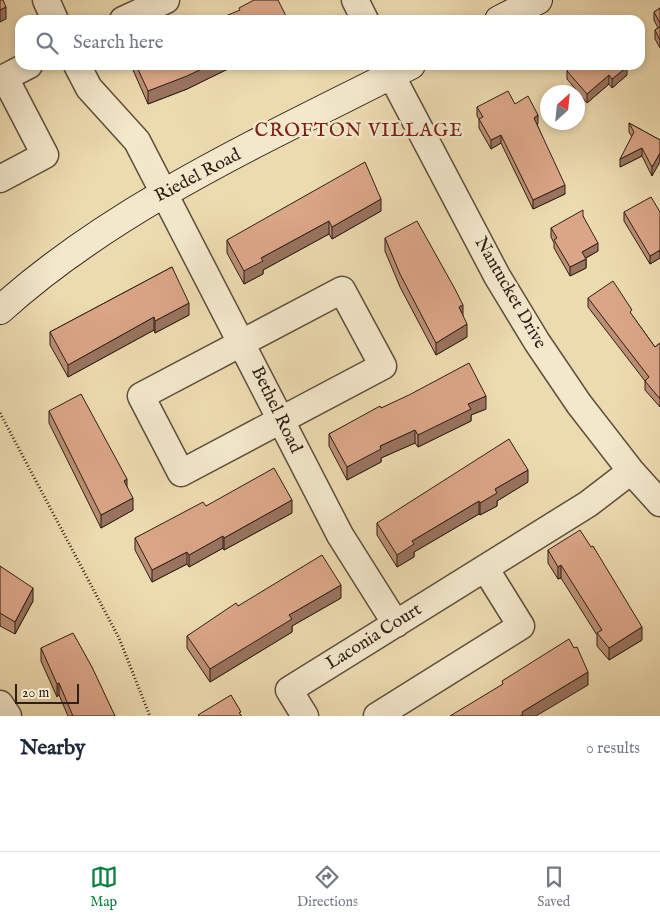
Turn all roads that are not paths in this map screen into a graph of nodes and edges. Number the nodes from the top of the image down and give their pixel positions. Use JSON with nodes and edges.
{"nodes":[{"id":1,"x":46,"y":0,"type":"edge"},
{"id":2,"x":166,"y":0,"type":"edge"},
{"id":3,"x":355,"y":0,"type":"edge"},
{"id":4,"x":538,"y":0,"type":"edge"},
{"id":5,"x":53,"y":15,"type":"edge"},
{"id":6,"x":133,"y":15,"type":"edge"},
{"id":7,"x":362,"y":15,"type":"edge"},
{"id":8,"x":509,"y":15,"type":"edge"},
{"id":9,"x":19,"y":70,"type":"edge"},
{"id":10,"x":80,"y":70,"type":"edge"},
{"id":11,"x":392,"y":70,"type":"edge"},
{"id":12,"x":397,"y":70,"type":"edge"},
{"id":13,"x":2,"y":79,"type":"edge"},
{"id":14,"x":0,"y":179,"type":"edge"},
{"id":15,"x":164,"y":192,"type":"junction"},
{"id":16,"x":0,"y":310,"type":"edge"},
{"id":17,"x":243,"y":342,"type":"junction"},
{"id":18,"x":281,"y":420,"type":"junction"},
{"id":19,"x":632,"y":472,"type":"junction"},
{"id":20,"x":660,"y":503,"type":"edge"},
{"id":21,"x":485,"y":568,"type":"junction"},
{"id":22,"x":396,"y":624,"type":"junction"},
{"id":23,"x":0,"y":704,"type":"edge"},
{"id":24,"x":8,"y":716,"type":"edge"},
{"id":25,"x":305,"y":716,"type":"edge"},
{"id":26,"x":377,"y":716,"type":"edge"}],
"edges":[{"from":1,"to":5,"type":"street"},
{"from":2,"to":6,"type":"street"},
{"from":3,"to":7,"type":"street"},
{"from":4,"to":8,"type":"street"},
{"from":9,"to":13,"type":"street"},
{"from":10,"to":15,"type":"street","name":"Bethel Road"},
{"from":11,"to":15,"type":"street","name":"Riedel Road"},
{"from":12,"to":19,"type":"street","name":"Nantucket Drive"},
{"from":13,"to":14,"type":"street"},
{"from":15,"to":16,"type":"street","name":"Riedel Road"},
{"from":15,"to":17,"type":"street","name":"Bethel Road"},
{"from":17,"to":18,"type":"street","name":"Bethel Road"},
{"from":17,"to":18,"type":"street"},
{"from":17,"to":18,"type":"street"},
{"from":18,"to":22,"type":"street","name":"Bethel Road"},
{"from":19,"to":20,"type":"street","name":"Nantucket Drive"},
{"from":19,"to":21,"type":"street","name":"Laconia Court"},
{"from":21,"to":22,"type":"street","name":"Laconia Court"},
{"from":21,"to":26,"type":"street"},
{"from":22,"to":25,"type":"street","name":"Laconia Court"},
{"from":23,"to":24,"type":"street"}]}
